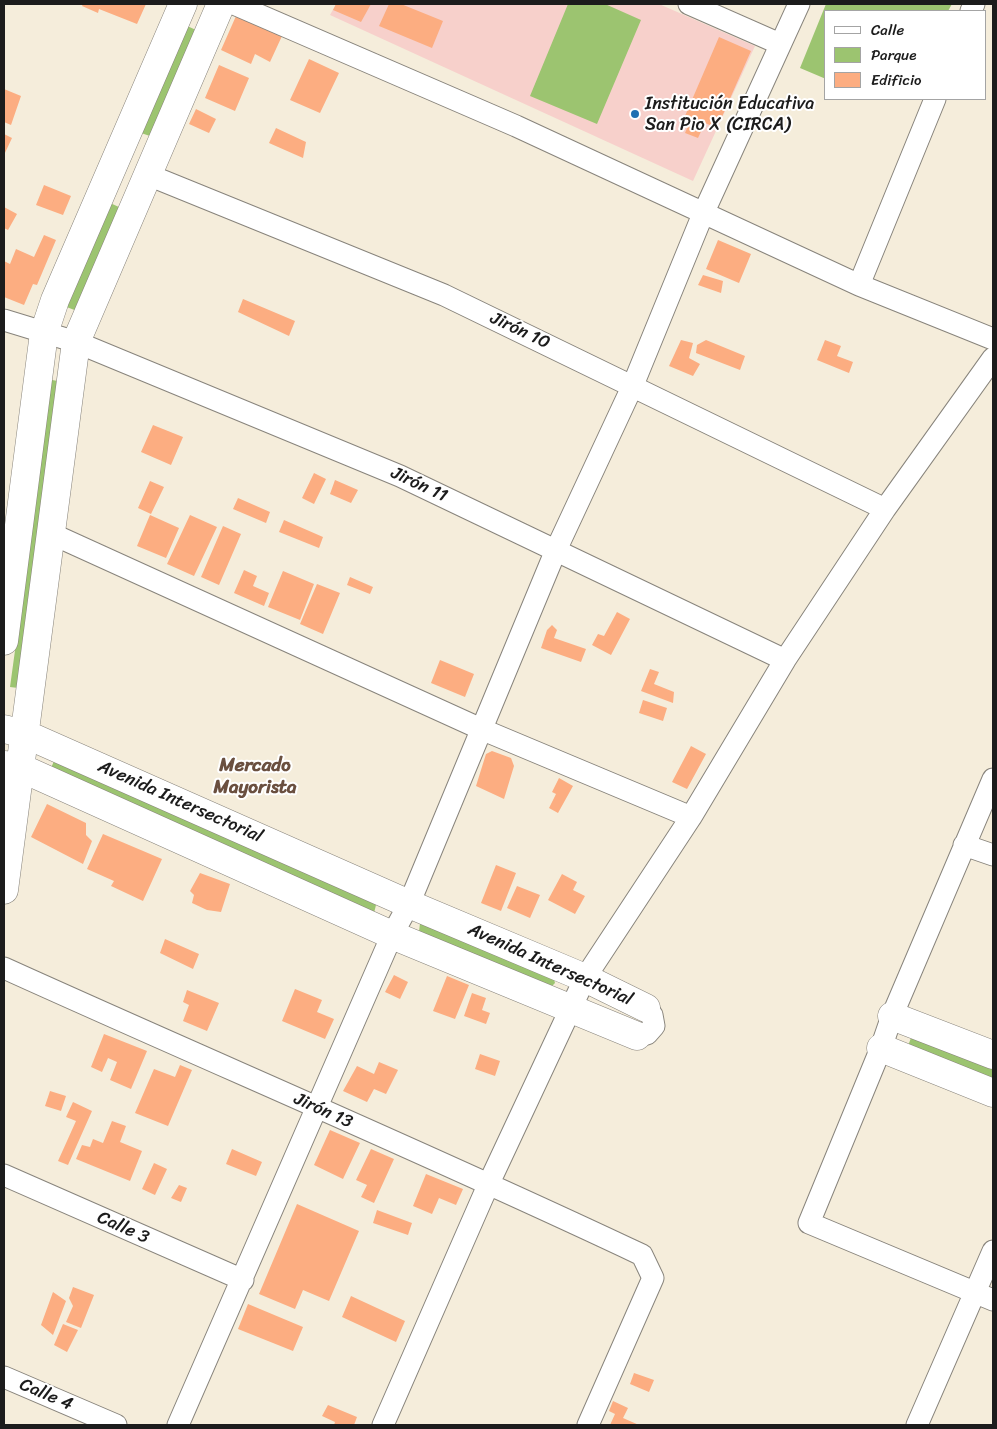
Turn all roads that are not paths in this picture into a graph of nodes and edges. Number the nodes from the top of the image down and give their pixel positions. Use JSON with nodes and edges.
{"nodes":[{"id":1,"x":183,"y":4,"type":"edge"},
{"id":2,"x":221,"y":4,"type":"edge"},
{"id":3,"x":234,"y":4,"type":"edge"},
{"id":4,"x":689,"y":4,"type":"edge"},
{"id":5,"x":799,"y":4,"type":"edge"},
{"id":6,"x":780,"y":44,"type":"junction"},
{"id":7,"x":935,"y":100,"type":"edge"},
{"id":8,"x":115,"y":160,"type":"junction"},
{"id":9,"x":146,"y":174,"type":"junction"},
{"id":10,"x":703,"y":214,"type":"junction"},
{"id":11,"x":859,"y":286,"type":"junction"},
{"id":12,"x":4,"y":320,"type":"edge"},
{"id":13,"x":44,"y":333,"type":"junction"},
{"id":14,"x":993,"y":339,"type":"edge"},
{"id":15,"x":76,"y":342,"type":"junction"},
{"id":16,"x":993,"y":358,"type":"edge"},
{"id":17,"x":633,"y":385,"type":"junction"},
{"id":18,"x":885,"y":509,"type":"junction"},
{"id":19,"x":52,"y":534,"type":"junction"},
{"id":20,"x":556,"y":550,"type":"junction"},
{"id":21,"x":4,"y":641,"type":"edge"},
{"id":22,"x":785,"y":660,"type":"junction"},
{"id":23,"x":481,"y":729,"type":"junction"},
{"id":24,"x":14,"y":731,"type":"edge"},
{"id":25,"x":12,"y":766,"type":"edge"},
{"id":26,"x":993,"y":779,"type":"edge"},
{"id":27,"x":691,"y":817,"type":"junction"},
{"id":28,"x":964,"y":845,"type":"junction"},
{"id":29,"x":993,"y":854,"type":"edge"},
{"id":30,"x":4,"y":890,"type":"edge"},
{"id":31,"x":409,"y":904,"type":"junction"},
{"id":32,"x":392,"y":935,"type":"junction"},
{"id":33,"x":4,"y":968,"type":"edge"},
{"id":34,"x":585,"y":978,"type":"junction"},
{"id":35,"x":569,"y":1008,"type":"junction"},
{"id":36,"x":646,"y":1008,"type":"joint"},
{"id":37,"x":892,"y":1016,"type":"junction"},
{"id":38,"x":637,"y":1036,"type":"joint"},
{"id":39,"x":881,"y":1048,"type":"junction"},
{"id":40,"x":993,"y":1055,"type":"edge"},
{"id":41,"x":993,"y":1093,"type":"edge"},
{"id":42,"x":317,"y":1109,"type":"junction"},
{"id":43,"x":4,"y":1175,"type":"edge"},
{"id":44,"x":489,"y":1183,"type":"junction"},
{"id":45,"x":993,"y":1251,"type":"edge"},
{"id":46,"x":243,"y":1280,"type":"junction"},
{"id":47,"x":984,"y":1296,"type":"edge"},
{"id":48,"x":4,"y":1377,"type":"edge"},
{"id":49,"x":116,"y":1425,"type":"edge"},
{"id":50,"x":178,"y":1425,"type":"edge"},
{"id":51,"x":383,"y":1425,"type":"edge"},
{"id":52,"x":588,"y":1425,"type":"edge"},
{"id":53,"x":917,"y":1425,"type":"edge"}],
"edges":[{"from":1,"to":8,"type":"street"},
{"from":2,"to":9,"type":"street"},
{"from":3,"to":10,"type":"street"},
{"from":4,"to":6,"type":"street"},
{"from":5,"to":6,"type":"street"},
{"from":6,"to":10,"type":"street"},
{"from":7,"to":11,"type":"street"},
{"from":8,"to":9,"type":"street"},
{"from":8,"to":13,"type":"street"},
{"from":9,"to":15,"type":"street"},
{"from":9,"to":17,"type":"street","name":"Jirón 10"},
{"from":10,"to":11,"type":"street"},
{"from":10,"to":17,"type":"street"},
{"from":11,"to":14,"type":"street"},
{"from":12,"to":13,"type":"street","name":"Jirón 11"},
{"from":13,"to":15,"type":"street","name":"Jirón 11"},
{"from":13,"to":21,"type":"street"},
{"from":15,"to":19,"type":"street"},
{"from":15,"to":20,"type":"street","name":"Jirón 11"},
{"from":16,"to":18,"type":"street"},
{"from":17,"to":18,"type":"street","name":"Jirón 10"},
{"from":17,"to":20,"type":"street"},
{"from":18,"to":22,"type":"street"},
{"from":19,"to":23,"type":"street"},
{"from":19,"to":24,"type":"street"},
{"from":20,"to":22,"type":"street","name":"Jirón 11"},
{"from":20,"to":23,"type":"street"},
{"from":22,"to":27,"type":"street"},
{"from":23,"to":27,"type":"street"},
{"from":23,"to":31,"type":"street"},
{"from":24,"to":25,"type":"street"},
{"from":24,"to":31,"type":"street","name":"Avenida Intersectorial"},
{"from":25,"to":30,"type":"street"},
{"from":25,"to":32,"type":"street","name":"Avenida Intersectorial"},
{"from":26,"to":28,"type":"street"},
{"from":27,"to":34,"type":"street"},
{"from":28,"to":29,"type":"street"},
{"from":28,"to":37,"type":"street"},
{"from":31,"to":32,"type":"street"},
{"from":31,"to":34,"type":"street","name":"Avenida Intersectorial"},
{"from":32,"to":35,"type":"street","name":"Avenida Intersectorial"},
{"from":32,"to":42,"type":"street"},
{"from":33,"to":42,"type":"street","name":"Jirón 13"},
{"from":34,"to":35,"type":"street"},
{"from":34,"to":36,"type":"street","name":"Avenida Intersectorial"},
{"from":35,"to":38,"type":"street","name":"Avenida Intersectorial"},
{"from":35,"to":44,"type":"street"},
{"from":36,"to":38,"type":"street","name":"Avenida Intersectorial"},
{"from":37,"to":39,"type":"street"},
{"from":37,"to":40,"type":"street"},
{"from":39,"to":41,"type":"street"},
{"from":39,"to":47,"type":"street"},
{"from":42,"to":44,"type":"street","name":"Jirón 13"},
{"from":42,"to":46,"type":"street"},
{"from":43,"to":46,"type":"street","name":"Calle 3"},
{"from":44,"to":51,"type":"street"},
{"from":44,"to":52,"type":"street","name":"Jirón 13"},
{"from":45,"to":47,"type":"street"},
{"from":46,"to":50,"type":"street"},
{"from":47,"to":53,"type":"street"},
{"from":48,"to":49,"type":"street","name":"Calle 4"}]}
